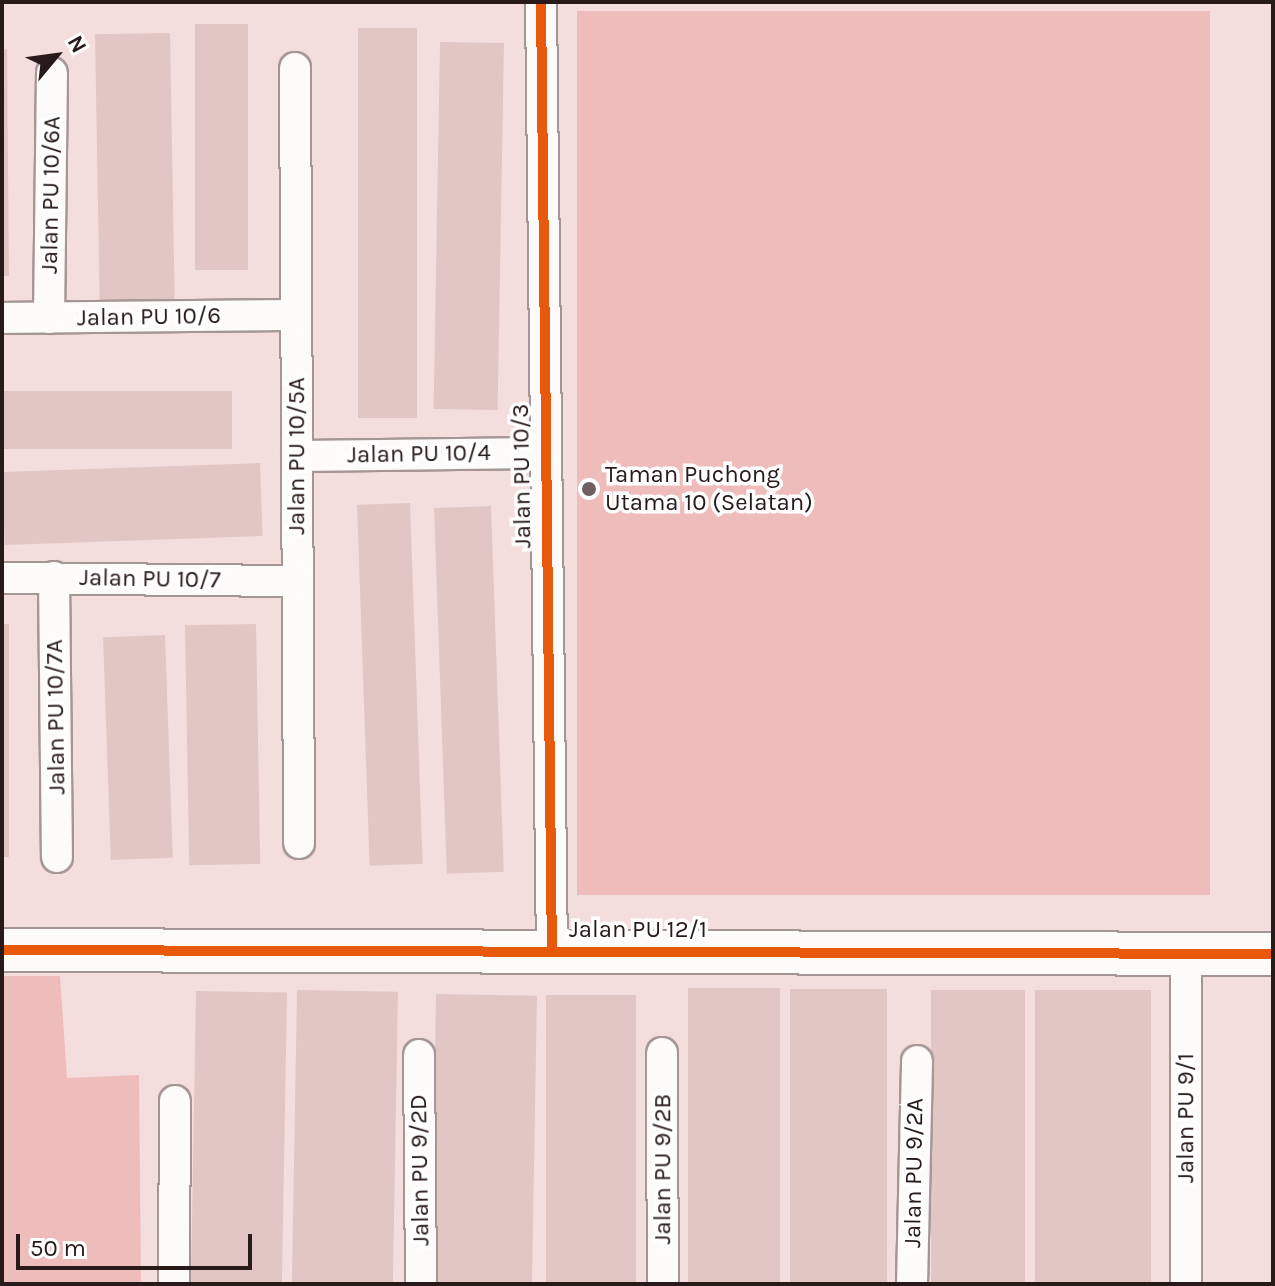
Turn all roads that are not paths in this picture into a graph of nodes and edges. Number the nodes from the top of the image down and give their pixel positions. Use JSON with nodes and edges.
{"nodes":[{"id":1,"x":541,"y":2,"type":"edge"},
{"id":2,"x":295,"y":68,"type":"dead end"},
{"id":3,"x":52,"y":73,"type":"dead end"},
{"id":4,"x":296,"y":315,"type":"junction"},
{"id":5,"x":2,"y":318,"type":"edge"},
{"id":6,"x":49,"y":318,"type":"junction"},
{"id":7,"x":541,"y":453,"type":"junction"},
{"id":8,"x":297,"y":456,"type":"junction"},
{"id":9,"x":54,"y":577,"type":"junction"},
{"id":10,"x":2,"y":578,"type":"edge"},
{"id":11,"x":298,"y":581,"type":"junction"},
{"id":12,"x":299,"y":843,"type":"dead end"},
{"id":13,"x":57,"y":857,"type":"dead end"},
{"id":14,"x":2,"y":950,"type":"edge"},
{"id":15,"x":552,"y":950,"type":"junction"},
{"id":16,"x":1186,"y":952,"type":"junction"},
{"id":17,"x":1273,"y":954,"type":"edge"},
{"id":18,"x":662,"y":1053,"type":"dead end"},
{"id":19,"x":419,"y":1055,"type":"dead end"},
{"id":20,"x":917,"y":1061,"type":"dead end"},
{"id":21,"x":175,"y":1101,"type":"dead end"},
{"id":22,"x":174,"y":1284,"type":"edge"},
{"id":23,"x":421,"y":1284,"type":"edge"},
{"id":24,"x":663,"y":1284,"type":"edge"},
{"id":25,"x":912,"y":1284,"type":"edge"},
{"id":26,"x":1186,"y":1284,"type":"edge"}],
"edges":[{"from":1,"to":7,"type":"street","name":"Jalan PU 10/3"},
{"from":2,"to":4,"type":"street","name":"Jalan PU 10/5A"},
{"from":3,"to":6,"type":"street","name":"Jalan PU 10/6A"},
{"from":4,"to":6,"type":"street","name":"Jalan PU 10/6"},
{"from":4,"to":8,"type":"street","name":"Jalan PU 10/5A"},
{"from":5,"to":6,"type":"street","name":"Jalan PU 10/6"},
{"from":7,"to":8,"type":"street","name":"Jalan PU 10/4"},
{"from":7,"to":15,"type":"street","name":"Jalan PU 10/3"},
{"from":8,"to":11,"type":"street","name":"Jalan PU 10/5A"},
{"from":9,"to":10,"type":"street","name":"Jalan PU 10/7"},
{"from":9,"to":11,"type":"street","name":"Jalan PU 10/7"},
{"from":9,"to":13,"type":"street","name":"Jalan PU 10/7A"},
{"from":11,"to":12,"type":"street","name":"Jalan PU 10/5A"},
{"from":14,"to":15,"type":"street","name":"Jalan PU 12/1"},
{"from":15,"to":16,"type":"street","name":"Jalan PU 12/1"},
{"from":16,"to":17,"type":"street","name":"Jalan PU 12/1"},
{"from":16,"to":26,"type":"street","name":"Jalan PU 9/1"},
{"from":18,"to":24,"type":"street","name":"Jalan PU 9/2B"},
{"from":19,"to":23,"type":"street","name":"Jalan PU 9/2D"},
{"from":20,"to":25,"type":"street","name":"Jalan PU 9/2A"},
{"from":21,"to":22,"type":"street"}]}
